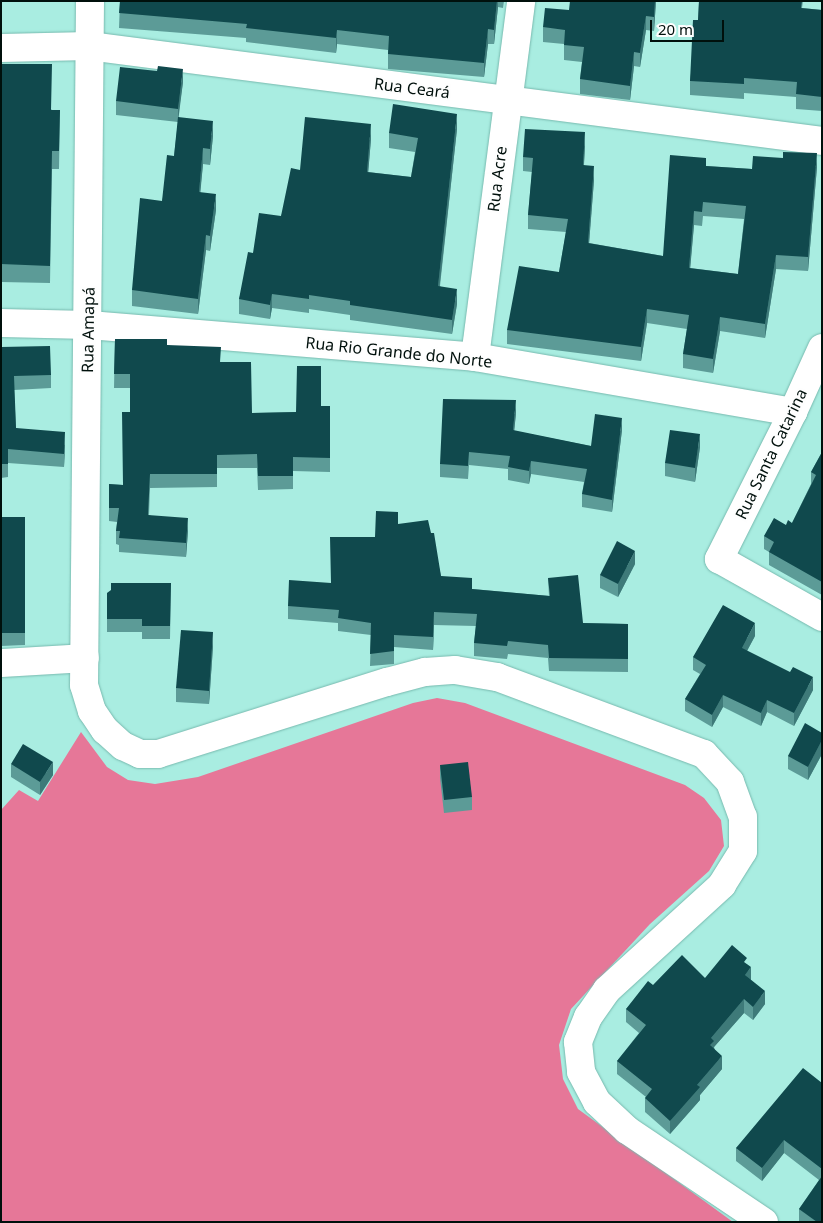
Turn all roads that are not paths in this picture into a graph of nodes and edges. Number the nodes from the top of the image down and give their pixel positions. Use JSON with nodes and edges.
{"nodes":[{"id":1,"x":90,"y":1,"type":"edge"},
{"id":2,"x":521,"y":1,"type":"edge"},
{"id":3,"x":89,"y":46,"type":"junction"},
{"id":4,"x":1,"y":48,"type":"edge"},
{"id":5,"x":507,"y":101,"type":"junction"},
{"id":6,"x":822,"y":141,"type":"edge"},
{"id":7,"x":1,"y":323,"type":"edge"},
{"id":8,"x":89,"y":324,"type":"junction"},
{"id":9,"x":822,"y":348,"type":"edge"},
{"id":10,"x":475,"y":358,"type":"junction"},
{"id":11,"x":794,"y":412,"type":"junction"},
{"id":12,"x":822,"y":617,"type":"edge"},
{"id":13,"x":85,"y":658,"type":"junction"},
{"id":14,"x":1,"y":663,"type":"edge"},
{"id":15,"x":764,"y":1222,"type":"edge"}],
"edges":[{"from":1,"to":3,"type":"street","name":"Rua Amapá"},
{"from":2,"to":5,"type":"street","name":"Rua Acre"},
{"from":3,"to":4,"type":"street","name":"Rua Ceará"},
{"from":3,"to":5,"type":"street","name":"Rua Ceará"},
{"from":3,"to":8,"type":"street","name":"Rua Amapá"},
{"from":5,"to":6,"type":"street","name":"Rua Ceará"},
{"from":5,"to":10,"type":"street","name":"Rua Acre"},
{"from":7,"to":8,"type":"street","name":"Rua Rio Grande do Norte"},
{"from":8,"to":10,"type":"street","name":"Rua Rio Grande do Norte"},
{"from":8,"to":13,"type":"street","name":"Rua Amapá"},
{"from":9,"to":11,"type":"street","name":"Rua Santa Catarina"},
{"from":10,"to":11,"type":"street","name":"Rua Rio Grande do Norte"},
{"from":11,"to":12,"type":"street","name":"Rua Santa Catarina"},
{"from":13,"to":14,"type":"street"},
{"from":13,"to":15,"type":"street","name":"Rua Amapá"}]}
